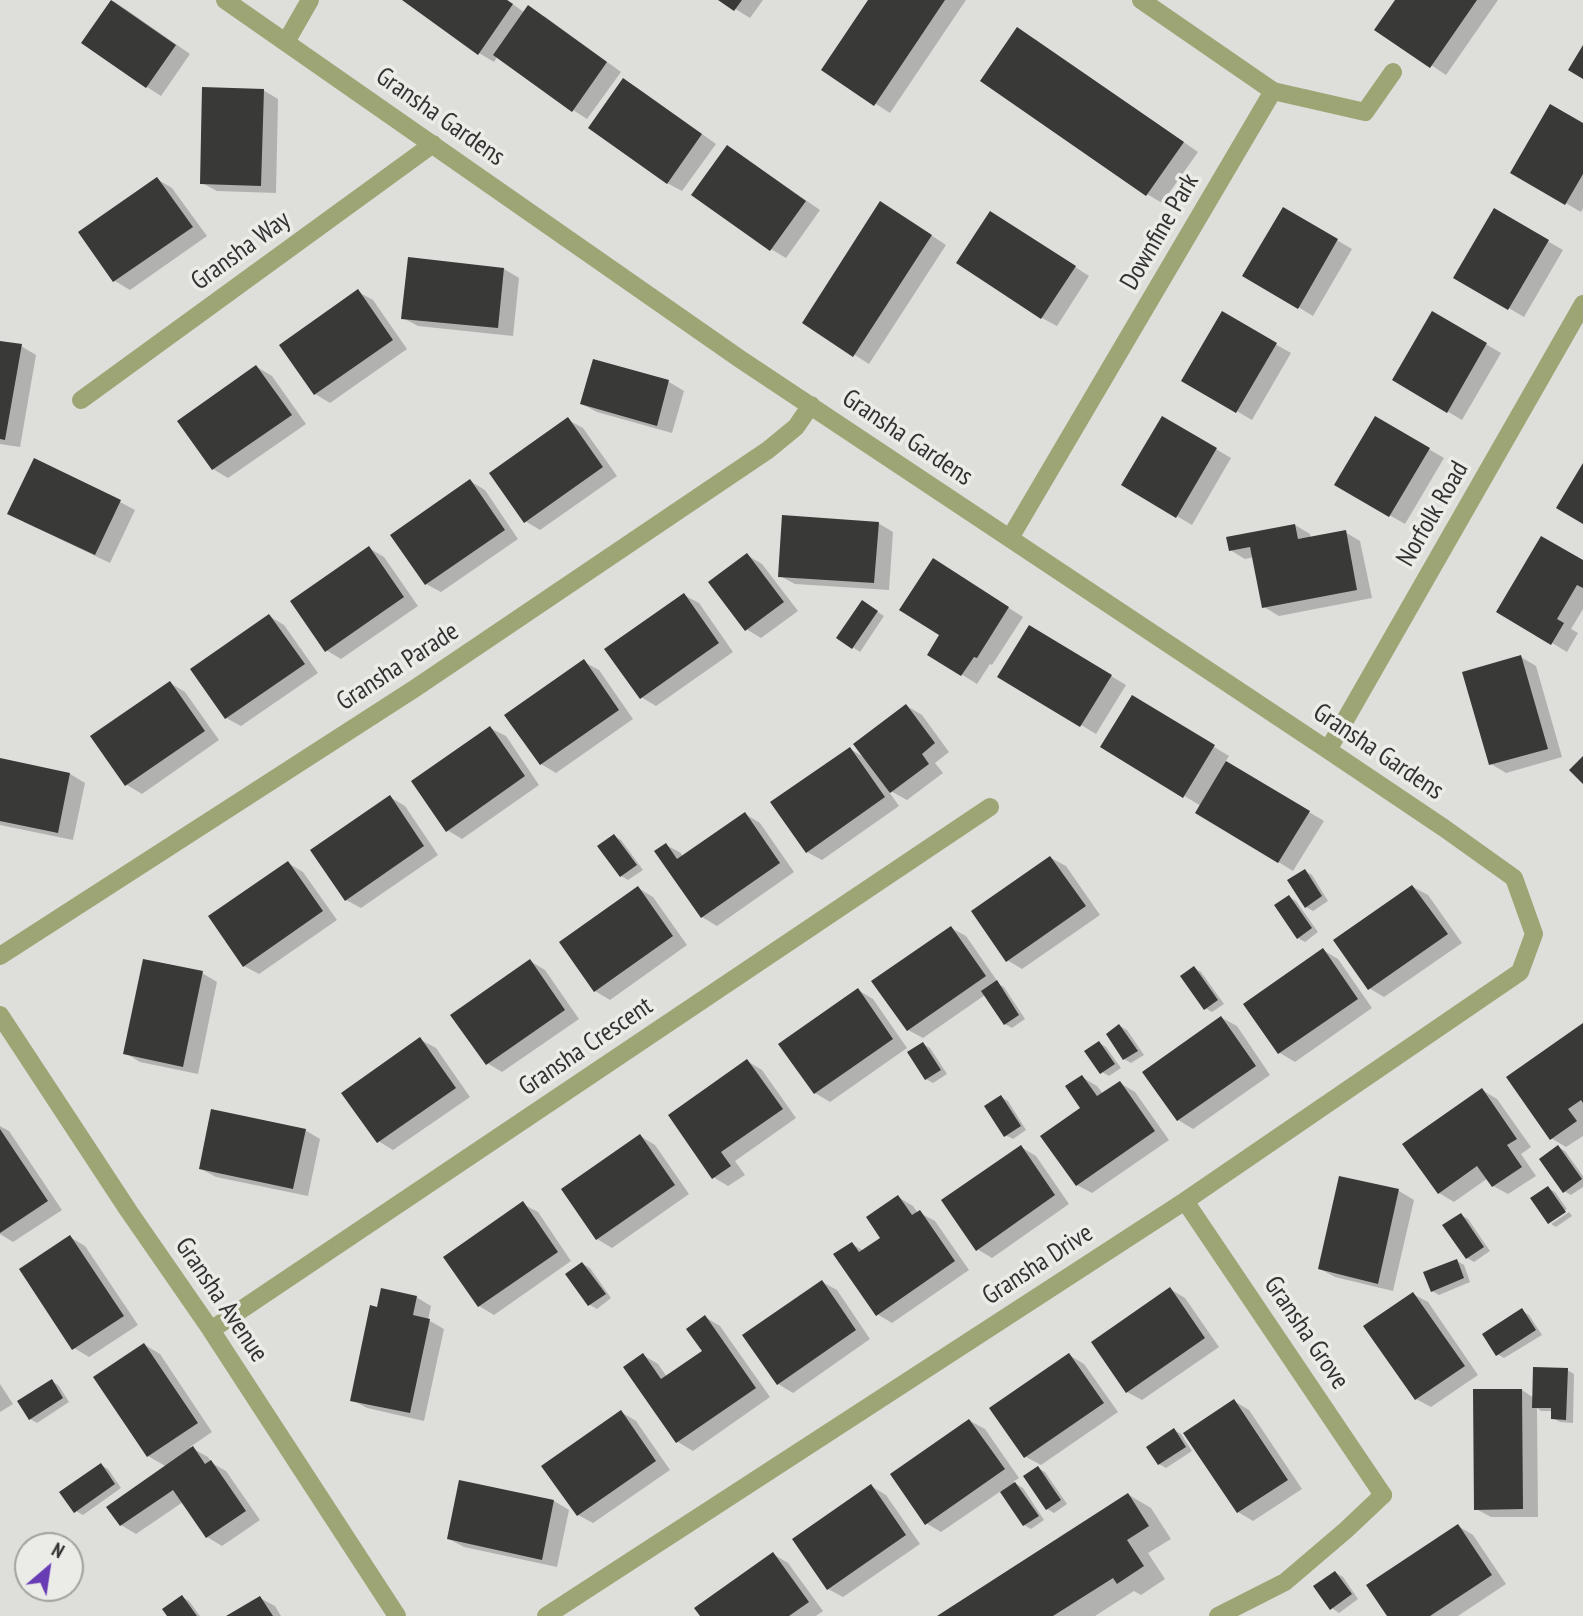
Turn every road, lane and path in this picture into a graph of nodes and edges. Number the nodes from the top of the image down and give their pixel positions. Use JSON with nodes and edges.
{"nodes":[{"id":1,"x":225,"y":0,"type":"edge"},
{"id":2,"x":310,"y":0,"type":"edge"},
{"id":3,"x":1141,"y":0,"type":"edge"},
{"id":4,"x":286,"y":42,"type":"junction"},
{"id":5,"x":1393,"y":72,"type":"dead end"},
{"id":6,"x":1273,"y":91,"type":"junction"},
{"id":7,"x":433,"y":144,"type":"junction"},
{"id":8,"x":1583,"y":304,"type":"edge"},
{"id":9,"x":81,"y":400,"type":"dead end"},
{"id":10,"x":811,"y":405,"type":"junction"},
{"id":11,"x":1010,"y":538,"type":"junction"},
{"id":12,"x":1328,"y":750,"type":"junction"},
{"id":13,"x":990,"y":807,"type":"dead end"},
{"id":14,"x":1534,"y":934,"type":"joint"},
{"id":15,"x":0,"y":956,"type":"edge"},
{"id":16,"x":0,"y":1015,"type":"edge"},
{"id":17,"x":1185,"y":1201,"type":"junction"},
{"id":18,"x":211,"y":1330,"type":"junction"},
{"id":19,"x":397,"y":1616,"type":"edge"},
{"id":20,"x":546,"y":1616,"type":"edge"},
{"id":21,"x":1218,"y":1616,"type":"edge"}],
"edges":[{"from":1,"to":4,"type":"street","name":"Gransha Gardens"},
{"from":2,"to":4,"type":"street"},
{"from":3,"to":6,"type":"street"},
{"from":4,"to":7,"type":"street","name":"Gransha Gardens"},
{"from":5,"to":6,"type":"street"},
{"from":6,"to":11,"type":"street","name":"Downfine Park"},
{"from":7,"to":9,"type":"street","name":"Gransha Way"},
{"from":7,"to":10,"type":"street","name":"Gransha Gardens"},
{"from":8,"to":12,"type":"street","name":"Norfolk Road"},
{"from":10,"to":11,"type":"street","name":"Gransha Gardens"},
{"from":10,"to":15,"type":"street","name":"Gransha Parade"},
{"from":11,"to":12,"type":"street","name":"Gransha Gardens"},
{"from":12,"to":14,"type":"street","name":"Gransha Gardens"},
{"from":13,"to":18,"type":"street","name":"Gransha Crescent"},
{"from":14,"to":17,"type":"street","name":"Gransha Drive"},
{"from":16,"to":18,"type":"street","name":"Gransha Avenue"},
{"from":17,"to":20,"type":"street","name":"Gransha Drive"},
{"from":17,"to":21,"type":"street","name":"Gransha Grove"},
{"from":18,"to":19,"type":"street","name":"Gransha Avenue"}]}
